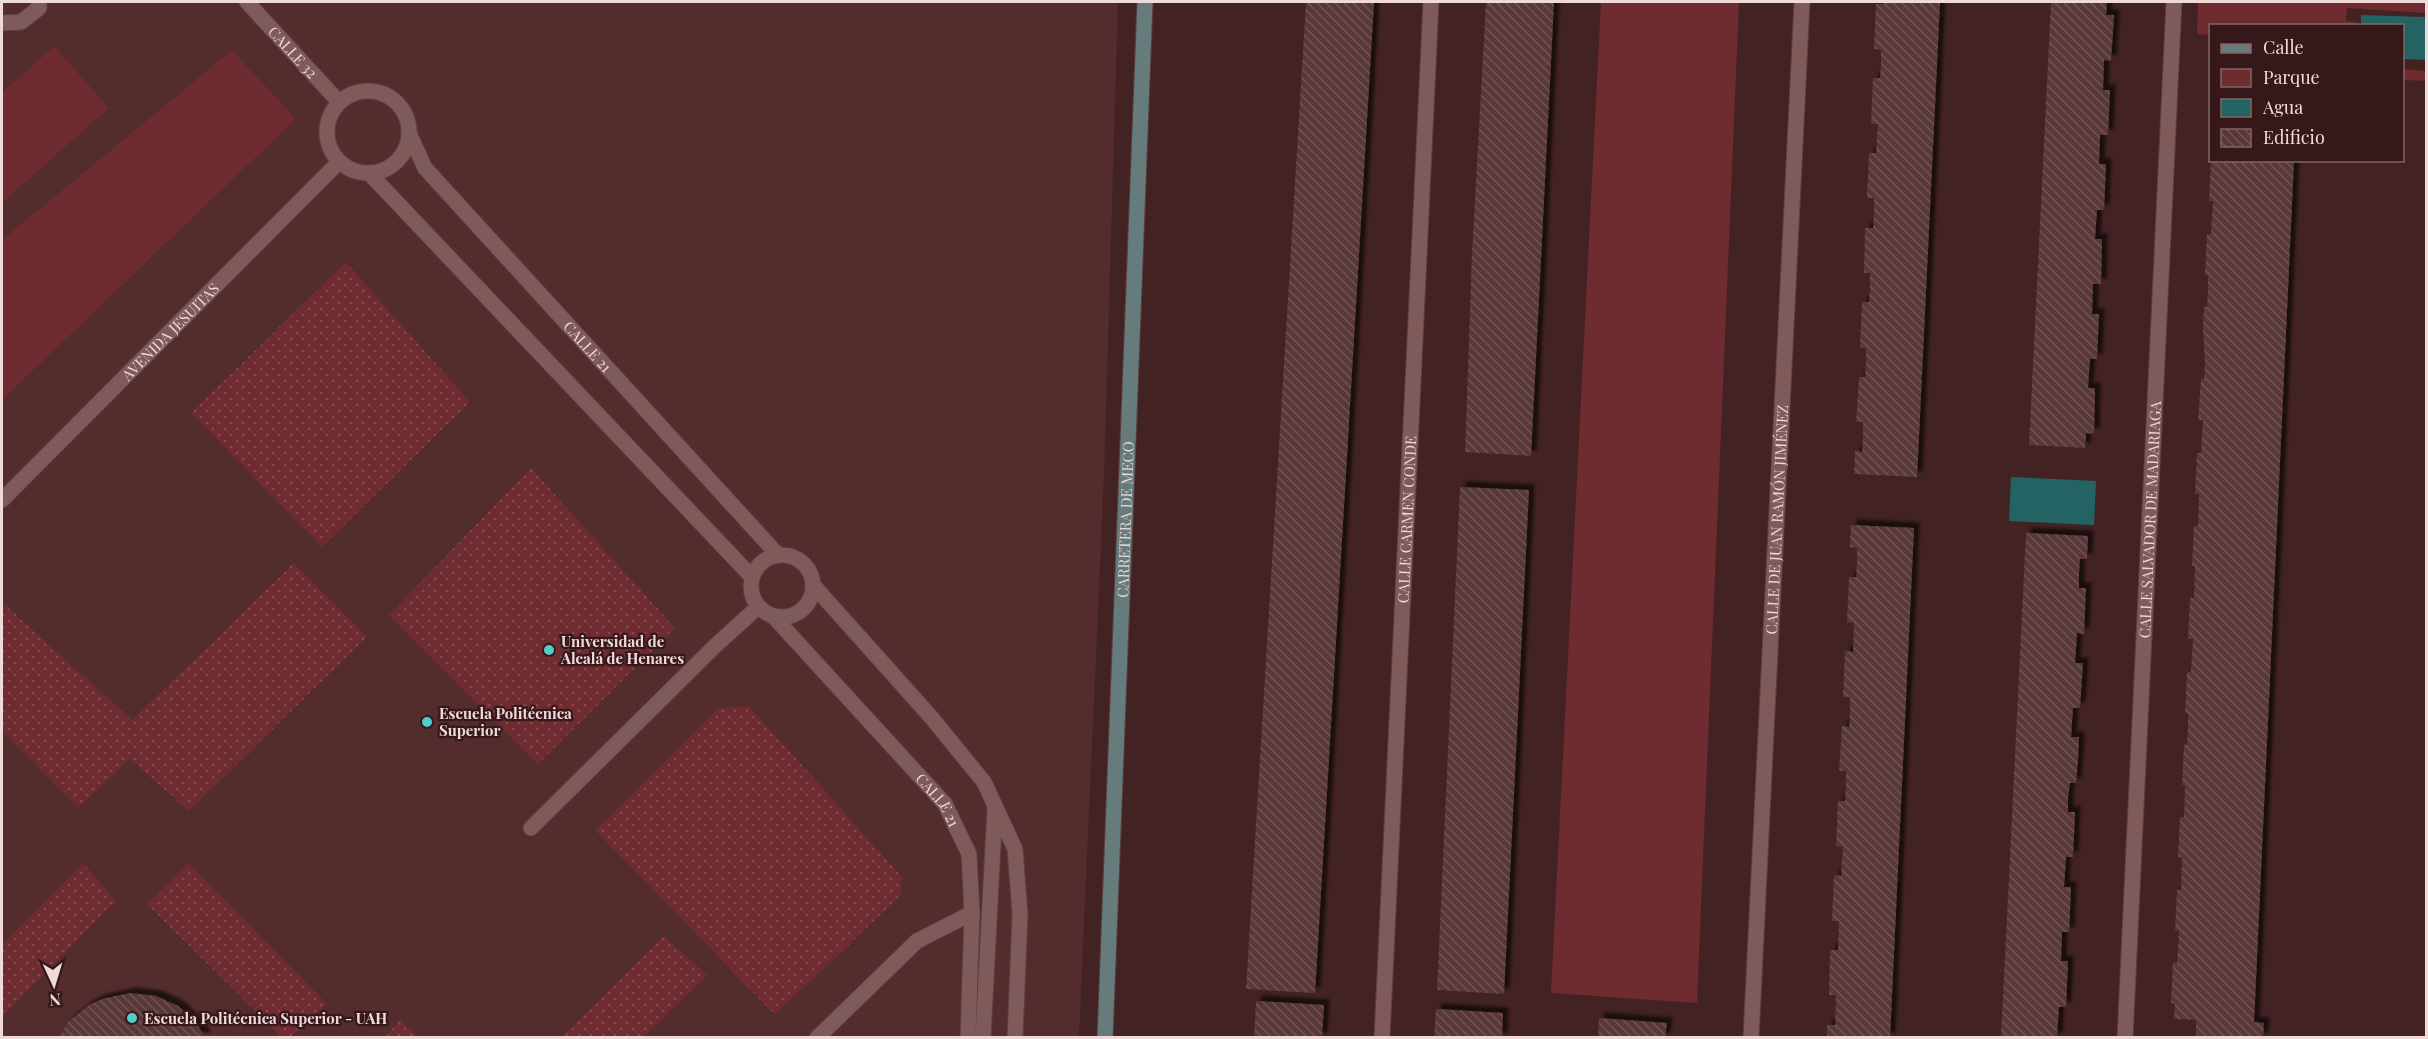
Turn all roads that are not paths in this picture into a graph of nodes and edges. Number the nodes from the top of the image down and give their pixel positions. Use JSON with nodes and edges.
{"nodes":[{"id":1,"x":39,"y":2,"type":"edge"},
{"id":2,"x":247,"y":2,"type":"edge"},
{"id":3,"x":1145,"y":2,"type":"edge"},
{"id":4,"x":1431,"y":2,"type":"edge"},
{"id":5,"x":1802,"y":2,"type":"edge"},
{"id":6,"x":2174,"y":2,"type":"edge"},
{"id":7,"x":2,"y":22,"type":"edge"},
{"id":8,"x":339,"y":102,"type":"junction"},
{"id":9,"x":409,"y":133,"type":"junction"},
{"id":10,"x":339,"y":162,"type":"junction"},
{"id":11,"x":369,"y":173,"type":"junction"},
{"id":12,"x":2,"y":500,"type":"edge"},
{"id":13,"x":778,"y":555,"type":"junction"},
{"id":14,"x":752,"y":578,"type":"junction"},
{"id":15,"x":813,"y":585,"type":"junction"},
{"id":16,"x":758,"y":607,"type":"junction"},
{"id":17,"x":774,"y":617,"type":"junction"},
{"id":18,"x":995,"y":804,"type":"junction"},
{"id":19,"x":531,"y":828,"type":"dead end"},
{"id":20,"x":972,"y":913,"type":"junction"},
{"id":21,"x":817,"y":1038,"type":"edge"},
{"id":22,"x":968,"y":1038,"type":"edge"},
{"id":23,"x":983,"y":1038,"type":"edge"},
{"id":24,"x":1015,"y":1038,"type":"edge"},
{"id":25,"x":1105,"y":1038,"type":"edge"},
{"id":26,"x":1382,"y":1038,"type":"edge"},
{"id":27,"x":1751,"y":1038,"type":"edge"},
{"id":28,"x":2125,"y":1038,"type":"edge"}],
"edges":[{"from":1,"to":7,"type":"street"},
{"from":2,"to":8,"type":"street","name":"CALLE 32"},
{"from":3,"to":25,"type":"street","name":"CARRETERA DE MECO"},
{"from":4,"to":26,"type":"street","name":"CALLE CARMEN CONDE"},
{"from":5,"to":27,"type":"street","name":"CALLE DE JUAN RAMÓN JIMÉNEZ"},
{"from":6,"to":28,"type":"street","name":"CALLE SALVADOR DE MADARIAGA"},
{"from":8,"to":9,"type":"street"},
{"from":8,"to":10,"type":"street"},
{"from":9,"to":11,"type":"street"},
{"from":9,"to":13,"type":"street","name":"CALLE 21"},
{"from":10,"to":11,"type":"street"},
{"from":10,"to":12,"type":"street","name":"AVENIDA JESUITAS"},
{"from":11,"to":14,"type":"street"},
{"from":13,"to":14,"type":"street"},
{"from":13,"to":15,"type":"street"},
{"from":14,"to":16,"type":"street"},
{"from":15,"to":17,"type":"street"},
{"from":15,"to":18,"type":"street"},
{"from":16,"to":17,"type":"street"},
{"from":16,"to":19,"type":"street"},
{"from":17,"to":20,"type":"street","name":"CALLE 21"},
{"from":18,"to":23,"type":"street"},
{"from":18,"to":24,"type":"street"},
{"from":20,"to":21,"type":"street"},
{"from":20,"to":22,"type":"street","name":"CALLE 21"}]}
